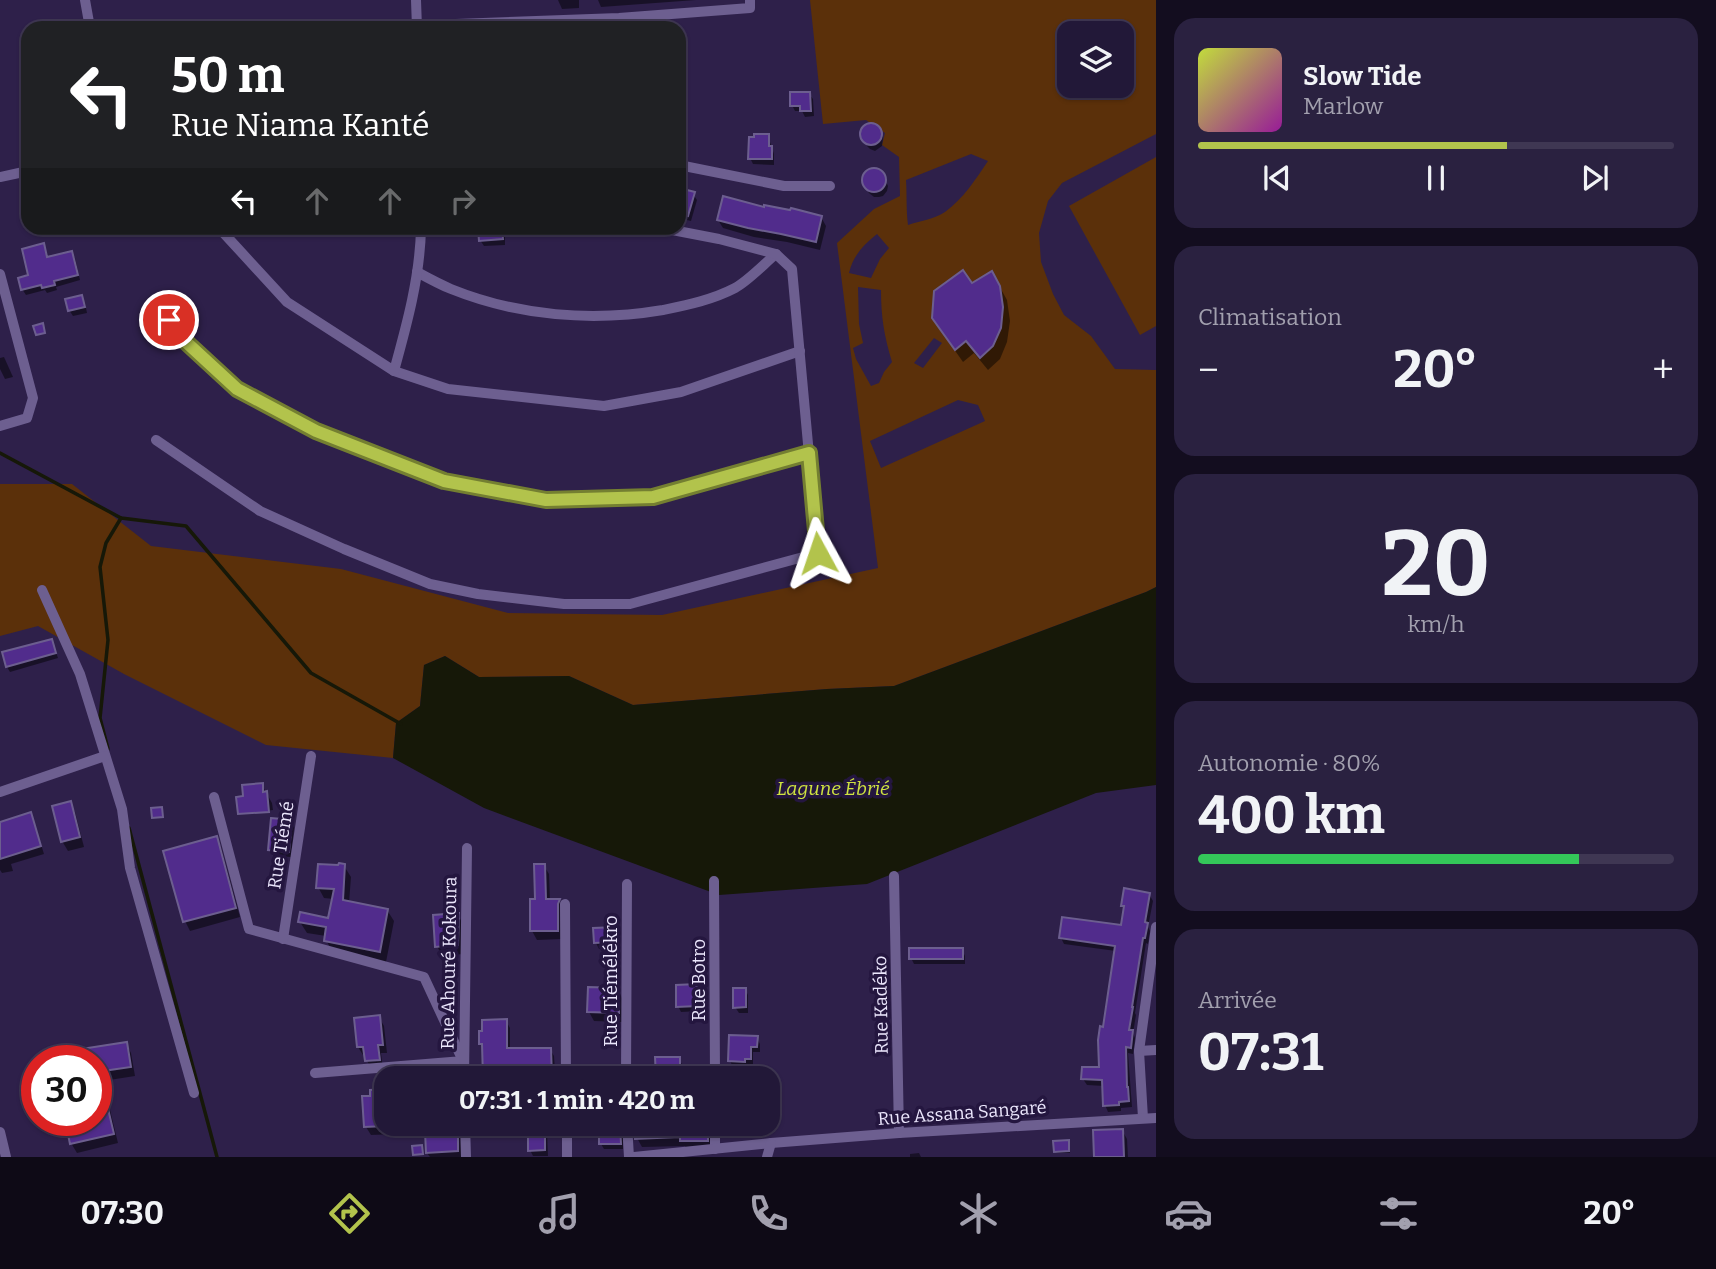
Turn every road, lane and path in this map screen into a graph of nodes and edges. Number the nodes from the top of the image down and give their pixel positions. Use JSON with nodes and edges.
{"nodes":[{"id":1,"x":85,"y":0,"type":"edge"},
{"id":2,"x":416,"y":0,"type":"edge"},
{"id":3,"x":750,"y":0,"type":"edge"},
{"id":4,"x":89,"y":21,"type":"edge"},
{"id":5,"x":417,"y":21,"type":"edge"},
{"id":6,"x":552,"y":21,"type":"edge"},
{"id":7,"x":686,"y":166,"type":"edge"},
{"id":8,"x":21,"y":172,"type":"edge"},
{"id":9,"x":0,"y":177,"type":"edge"},
{"id":10,"x":830,"y":186,"type":"dead end"},
{"id":11,"x":686,"y":233,"type":"edge"},
{"id":12,"x":225,"y":235,"type":"edge"},
{"id":13,"x":420,"y":235,"type":"edge"},
{"id":14,"x":776,"y":254,"type":"junction"},
{"id":15,"x":417,"y":272,"type":"junction"},
{"id":16,"x":0,"y":274,"type":"edge"},
{"id":17,"x":4,"y":308,"type":"edge"},
{"id":18,"x":169,"y":320,"type":"dead end"},
{"id":19,"x":800,"y":351,"type":"junction"},
{"id":20,"x":394,"y":371,"type":"junction"},
{"id":21,"x":0,"y":426,"type":"edge"},
{"id":22,"x":156,"y":440,"type":"dead end"},
{"id":23,"x":809,"y":453,"type":"junction"},
{"id":24,"x":42,"y":590,"type":"dead end"},
{"id":25,"x":105,"y":756,"type":"junction"},
{"id":26,"x":311,"y":756,"type":"dead end"},
{"id":27,"x":0,"y":792,"type":"edge"},
{"id":28,"x":214,"y":797,"type":"dead end"},
{"id":29,"x":467,"y":848,"type":"dead end"},
{"id":30,"x":894,"y":876,"type":"dead end"},
{"id":31,"x":714,"y":881,"type":"dead end"},
{"id":32,"x":627,"y":884,"type":"dead end"},
{"id":33,"x":565,"y":904,"type":"dead end"},
{"id":34,"x":1156,"y":928,"type":"edge"},
{"id":35,"x":282,"y":939,"type":"junction"},
{"id":36,"x":1156,"y":1050,"type":"edge"},
{"id":37,"x":1139,"y":1051,"type":"junction"},
{"id":38,"x":463,"y":1061,"type":"junction"},
{"id":39,"x":463,"y":1066,"type":"edge"},
{"id":40,"x":566,"y":1066,"type":"edge"},
{"id":41,"x":626,"y":1066,"type":"edge"},
{"id":42,"x":715,"y":1066,"type":"edge"},
{"id":43,"x":315,"y":1073,"type":"dead end"},
{"id":44,"x":194,"y":1093,"type":"dead end"},
{"id":45,"x":1143,"y":1118,"type":"junction"},
{"id":46,"x":1156,"y":1118,"type":"edge"},
{"id":47,"x":0,"y":1132,"type":"edge"},
{"id":48,"x":900,"y":1133,"type":"junction"},
{"id":49,"x":465,"y":1136,"type":"edge"},
{"id":50,"x":567,"y":1136,"type":"edge"},
{"id":51,"x":628,"y":1136,"type":"edge"},
{"id":52,"x":715,"y":1136,"type":"edge"},
{"id":53,"x":771,"y":1143,"type":"junction"},
{"id":54,"x":715,"y":1149,"type":"junction"},
{"id":55,"x":694,"y":1154,"type":"edge"},
{"id":56,"x":6,"y":1157,"type":"edge"},
{"id":57,"x":466,"y":1157,"type":"edge"},
{"id":58,"x":567,"y":1157,"type":"edge"},
{"id":59,"x":631,"y":1157,"type":"edge"},
{"id":60,"x":766,"y":1157,"type":"edge"}],
"edges":[{"from":1,"to":4,"type":"street"},
{"from":2,"to":5,"type":"street"},
{"from":3,"to":6,"type":"street"},
{"from":7,"to":10,"type":"street"},
{"from":8,"to":9,"type":"street"},
{"from":11,"to":14,"type":"street"},
{"from":12,"to":20,"type":"street"},
{"from":13,"to":15,"type":"street"},
{"from":14,"to":15,"type":"street"},
{"from":14,"to":19,"type":"street"},
{"from":15,"to":20,"type":"street"},
{"from":16,"to":17,"type":"street"},
{"from":17,"to":21,"type":"street"},
{"from":18,"to":23,"type":"street"},
{"from":19,"to":20,"type":"street"},
{"from":19,"to":23,"type":"street"},
{"from":22,"to":23,"type":"street"},
{"from":24,"to":25,"type":"street"},
{"from":25,"to":27,"type":"street"},
{"from":25,"to":44,"type":"street"},
{"from":26,"to":35,"type":"street","name":"Rue Tiémé"},
{"from":28,"to":35,"type":"street"},
{"from":29,"to":38,"type":"street","name":"Rue Ahouré Kokoura"},
{"from":30,"to":48,"type":"street","name":"Rue Kadéko"},
{"from":31,"to":42,"type":"street","name":"Rue Botro"},
{"from":32,"to":41,"type":"street","name":"Rue Tiémélékro"},
{"from":33,"to":40,"type":"street"},
{"from":34,"to":37,"type":"street"},
{"from":35,"to":38,"type":"street"},
{"from":36,"to":37,"type":"street"},
{"from":37,"to":45,"type":"street"},
{"from":38,"to":39,"type":"street","name":"Rue Ahouré Kokoura"},
{"from":38,"to":43,"type":"street"},
{"from":45,"to":46,"type":"street","name":"Rue Assana Sangaré"},
{"from":45,"to":48,"type":"street","name":"Rue Assana Sangaré"},
{"from":47,"to":56,"type":"street"},
{"from":48,"to":53,"type":"street","name":"Rue Assana Sangaré"},
{"from":49,"to":57,"type":"street"},
{"from":50,"to":58,"type":"street"},
{"from":51,"to":59,"type":"street"},
{"from":52,"to":54,"type":"street"},
{"from":53,"to":54,"type":"street","name":"Rue Assana Sangaré"},
{"from":53,"to":60,"type":"street"},
{"from":54,"to":55,"type":"street","name":"Rue Assana Sangaré"},
{"from":55,"to":59,"type":"street","name":"Rue Assana Sangaré"}]}
